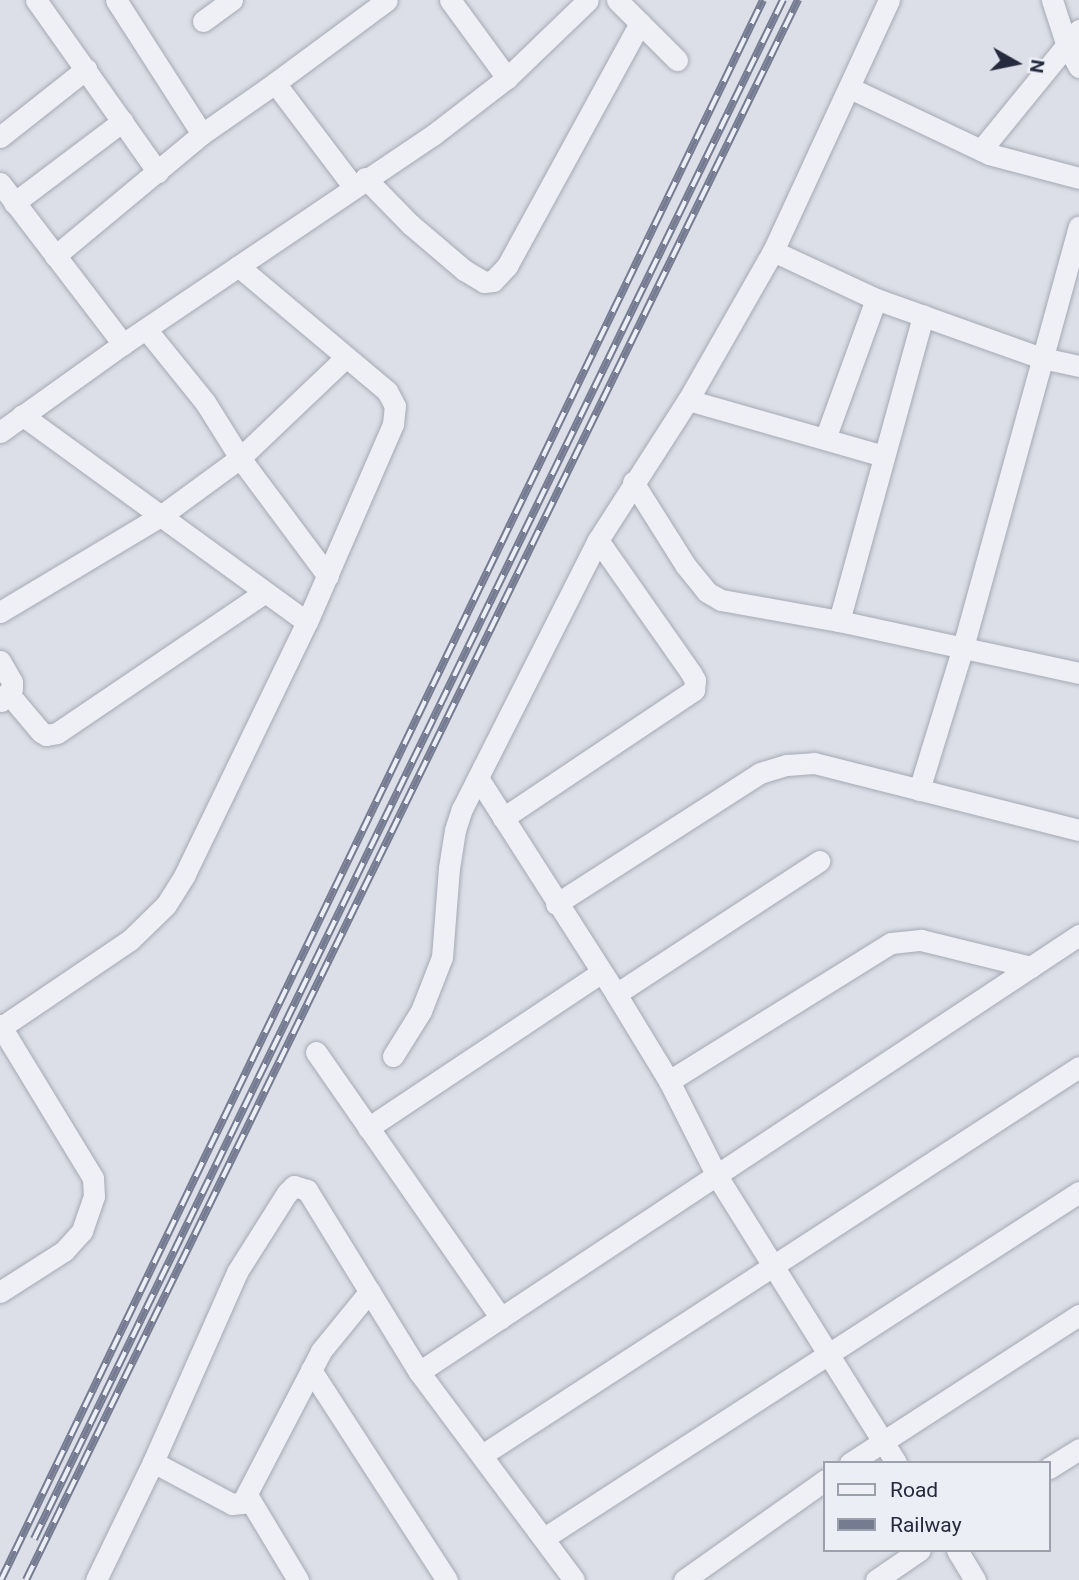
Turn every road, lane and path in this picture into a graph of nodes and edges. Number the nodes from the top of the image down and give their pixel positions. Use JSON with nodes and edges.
{"nodes":[{"id":1,"x":36,"y":0,"type":"edge"},
{"id":2,"x":116,"y":0,"type":"edge"},
{"id":3,"x":232,"y":0,"type":"edge"},
{"id":4,"x":387,"y":0,"type":"edge"},
{"id":5,"x":450,"y":0,"type":"edge"},
{"id":6,"x":588,"y":0,"type":"edge"},
{"id":7,"x":617,"y":0,"type":"edge"},
{"id":8,"x":889,"y":0,"type":"edge"},
{"id":9,"x":1052,"y":0,"type":"edge"},
{"id":10,"x":203,"y":21,"type":"dead end"},
{"id":11,"x":640,"y":23,"type":"junction"},
{"id":12,"x":1073,"y":36,"type":"edge"},
{"id":13,"x":677,"y":60,"type":"dead end"},
{"id":14,"x":1079,"y":67,"type":"edge"},
{"id":15,"x":86,"y":69,"type":"junction"},
{"id":16,"x":507,"y":78,"type":"junction"},
{"id":17,"x":275,"y":83,"type":"junction"},
{"id":18,"x":850,"y":88,"type":"junction"},
{"id":19,"x":123,"y":121,"type":"junction"},
{"id":20,"x":202,"y":134,"type":"junction"},
{"id":21,"x":0,"y":137,"type":"edge"},
{"id":22,"x":981,"y":150,"type":"junction"},
{"id":23,"x":158,"y":172,"type":"junction"},
{"id":24,"x":1079,"y":178,"type":"edge"},
{"id":25,"x":359,"y":182,"type":"junction"},
{"id":26,"x":0,"y":183,"type":"edge"},
{"id":27,"x":14,"y":203,"type":"junction"},
{"id":28,"x":1079,"y":227,"type":"edge"},
{"id":29,"x":773,"y":251,"type":"junction"},
{"id":30,"x":55,"y":256,"type":"junction"},
{"id":31,"x":238,"y":266,"type":"junction"},
{"id":32,"x":876,"y":299,"type":"junction"},
{"id":33,"x":923,"y":315,"type":"junction"},
{"id":34,"x":146,"y":330,"type":"junction"},
{"id":35,"x":123,"y":344,"type":"junction"},
{"id":36,"x":345,"y":358,"type":"junction"},
{"id":37,"x":1042,"y":358,"type":"junction"},
{"id":38,"x":1079,"y":366,"type":"edge"},
{"id":39,"x":688,"y":400,"type":"junction"},
{"id":40,"x":22,"y":415,"type":"junction"},
{"id":41,"x":0,"y":432,"type":"edge"},
{"id":42,"x":825,"y":439,"type":"junction"},
{"id":43,"x":883,"y":456,"type":"junction"},
{"id":44,"x":240,"y":458,"type":"junction"},
{"id":45,"x":633,"y":482,"type":"junction"},
{"id":46,"x":162,"y":515,"type":"junction"},
{"id":47,"x":598,"y":540,"type":"junction"},
{"id":48,"x":328,"y":576,"type":"junction"},
{"id":49,"x":265,"y":592,"type":"junction"},
{"id":50,"x":0,"y":612,"type":"edge"},
{"id":51,"x":839,"y":621,"type":"junction"},
{"id":52,"x":307,"y":622,"type":"junction"},
{"id":53,"x":963,"y":647,"type":"junction"},
{"id":54,"x":0,"y":661,"type":"edge"},
{"id":55,"x":1079,"y":673,"type":"edge"},
{"id":56,"x":4,"y":698,"type":"edge"},
{"id":57,"x":478,"y":778,"type":"junction"},
{"id":58,"x":919,"y":790,"type":"junction"},
{"id":59,"x":503,"y":818,"type":"junction"},
{"id":60,"x":1079,"y":830,"type":"edge"},
{"id":61,"x":819,"y":861,"type":"dead end"},
{"id":62,"x":556,"y":904,"type":"junction"},
{"id":63,"x":1079,"y":934,"type":"edge"},
{"id":64,"x":1031,"y":967,"type":"junction"},
{"id":65,"x":600,"y":973,"type":"junction"},
{"id":66,"x":616,"y":994,"type":"junction"},
{"id":67,"x":0,"y":1026,"type":"edge"},
{"id":68,"x":316,"y":1052,"type":"dead end"},
{"id":69,"x":393,"y":1056,"type":"dead end"},
{"id":70,"x":1079,"y":1067,"type":"edge"},
{"id":71,"x":669,"y":1082,"type":"junction"},
{"id":72,"x":368,"y":1128,"type":"junction"},
{"id":73,"x":717,"y":1176,"type":"junction"},
{"id":74,"x":1079,"y":1192,"type":"edge"},
{"id":75,"x":772,"y":1267,"type":"junction"},
{"id":76,"x":370,"y":1291,"type":"junction"},
{"id":77,"x":0,"y":1292,"type":"edge"},
{"id":78,"x":1079,"y":1315,"type":"edge"},
{"id":79,"x":501,"y":1318,"type":"junction"},
{"id":80,"x":829,"y":1354,"type":"junction"},
{"id":81,"x":311,"y":1370,"type":"junction"},
{"id":82,"x":419,"y":1371,"type":"junction"},
{"id":83,"x":881,"y":1441,"type":"junction"},
{"id":84,"x":1079,"y":1449,"type":"edge"},
{"id":85,"x":482,"y":1455,"type":"junction"},
{"id":86,"x":853,"y":1461,"type":"edge"},
{"id":87,"x":895,"y":1461,"type":"edge"},
{"id":88,"x":153,"y":1462,"type":"junction"},
{"id":89,"x":1051,"y":1467,"type":"edge"},
{"id":90,"x":824,"y":1481,"type":"edge"},
{"id":91,"x":247,"y":1496,"type":"junction"},
{"id":92,"x":544,"y":1538,"type":"junction"},
{"id":93,"x":917,"y":1552,"type":"edge"},
{"id":94,"x":958,"y":1552,"type":"edge"},
{"id":95,"x":96,"y":1580,"type":"edge"},
{"id":96,"x":298,"y":1580,"type":"edge"},
{"id":97,"x":447,"y":1580,"type":"edge"},
{"id":98,"x":574,"y":1580,"type":"edge"},
{"id":99,"x":684,"y":1580,"type":"edge"},
{"id":100,"x":876,"y":1580,"type":"edge"},
{"id":101,"x":975,"y":1580,"type":"edge"}],
"edges":[{"from":1,"to":15,"type":"street"},
{"from":2,"to":20,"type":"street"},
{"from":3,"to":10,"type":"street"},
{"from":4,"to":17,"type":"street"},
{"from":5,"to":16,"type":"street"},
{"from":6,"to":16,"type":"street"},
{"from":7,"to":11,"type":"street"},
{"from":8,"to":18,"type":"street"},
{"from":9,"to":12,"type":"street"},
{"from":11,"to":13,"type":"street"},
{"from":11,"to":25,"type":"street"},
{"from":12,"to":14,"type":"street"},
{"from":12,"to":22,"type":"street"},
{"from":15,"to":19,"type":"street"},
{"from":15,"to":21,"type":"street"},
{"from":16,"to":25,"type":"street"},
{"from":17,"to":20,"type":"street"},
{"from":17,"to":25,"type":"street"},
{"from":18,"to":22,"type":"street"},
{"from":18,"to":29,"type":"street"},
{"from":19,"to":23,"type":"street"},
{"from":19,"to":27,"type":"street"},
{"from":20,"to":23,"type":"street"},
{"from":22,"to":24,"type":"street"},
{"from":23,"to":30,"type":"street"},
{"from":25,"to":31,"type":"street"},
{"from":26,"to":27,"type":"street"},
{"from":27,"to":30,"type":"street"},
{"from":28,"to":37,"type":"street"},
{"from":29,"to":32,"type":"street"},
{"from":29,"to":39,"type":"street"},
{"from":30,"to":35,"type":"street"},
{"from":31,"to":34,"type":"street"},
{"from":31,"to":36,"type":"street"},
{"from":32,"to":33,"type":"street"},
{"from":32,"to":42,"type":"street"},
{"from":33,"to":37,"type":"street"},
{"from":33,"to":43,"type":"street"},
{"from":34,"to":35,"type":"street"},
{"from":34,"to":44,"type":"street"},
{"from":35,"to":40,"type":"street"},
{"from":36,"to":44,"type":"street"},
{"from":36,"to":48,"type":"street"},
{"from":37,"to":38,"type":"street"},
{"from":37,"to":53,"type":"street"},
{"from":39,"to":42,"type":"street"},
{"from":39,"to":45,"type":"street"},
{"from":40,"to":41,"type":"street"},
{"from":40,"to":46,"type":"street"},
{"from":42,"to":43,"type":"street"},
{"from":43,"to":51,"type":"street"},
{"from":44,"to":46,"type":"street"},
{"from":44,"to":48,"type":"street"},
{"from":45,"to":47,"type":"street"},
{"from":45,"to":51,"type":"street"},
{"from":46,"to":49,"type":"street"},
{"from":46,"to":50,"type":"street"},
{"from":47,"to":57,"type":"street"},
{"from":47,"to":59,"type":"street"},
{"from":48,"to":52,"type":"street"},
{"from":49,"to":52,"type":"street"},
{"from":49,"to":56,"type":"street"},
{"from":51,"to":53,"type":"street"},
{"from":52,"to":67,"type":"street"},
{"from":53,"to":55,"type":"street"},
{"from":53,"to":58,"type":"street"},
{"from":54,"to":56,"type":"street"},
{"from":57,"to":59,"type":"street"},
{"from":57,"to":69,"type":"street"},
{"from":58,"to":60,"type":"street"},
{"from":58,"to":62,"type":"street"},
{"from":59,"to":62,"type":"street"},
{"from":61,"to":66,"type":"street"},
{"from":62,"to":65,"type":"street"},
{"from":63,"to":64,"type":"street"},
{"from":64,"to":71,"type":"street"},
{"from":64,"to":73,"type":"street"},
{"from":65,"to":66,"type":"street"},
{"from":65,"to":72,"type":"street"},
{"from":66,"to":71,"type":"street"},
{"from":67,"to":77,"type":"street"},
{"from":68,"to":72,"type":"street"},
{"from":70,"to":75,"type":"street"},
{"from":71,"to":73,"type":"street"},
{"from":72,"to":79,"type":"street"},
{"from":73,"to":75,"type":"street"},
{"from":73,"to":79,"type":"street"},
{"from":74,"to":80,"type":"street"},
{"from":75,"to":80,"type":"street"},
{"from":75,"to":85,"type":"street"},
{"from":76,"to":81,"type":"street"},
{"from":76,"to":82,"type":"street"},
{"from":76,"to":88,"type":"street"},
{"from":78,"to":83,"type":"street"},
{"from":79,"to":82,"type":"street"},
{"from":80,"to":83,"type":"street"},
{"from":80,"to":92,"type":"street"},
{"from":81,"to":91,"type":"street"},
{"from":81,"to":97,"type":"street"},
{"from":82,"to":85,"type":"street"},
{"from":83,"to":86,"type":"street"},
{"from":83,"to":87,"type":"street"},
{"from":84,"to":89,"type":"street"},
{"from":85,"to":92,"type":"street"},
{"from":88,"to":91,"type":"street"},
{"from":88,"to":95,"type":"street"},
{"from":90,"to":99,"type":"street"},
{"from":91,"to":96,"type":"street"},
{"from":92,"to":98,"type":"street"},
{"from":93,"to":100,"type":"street"},
{"from":94,"to":101,"type":"street"}]}
